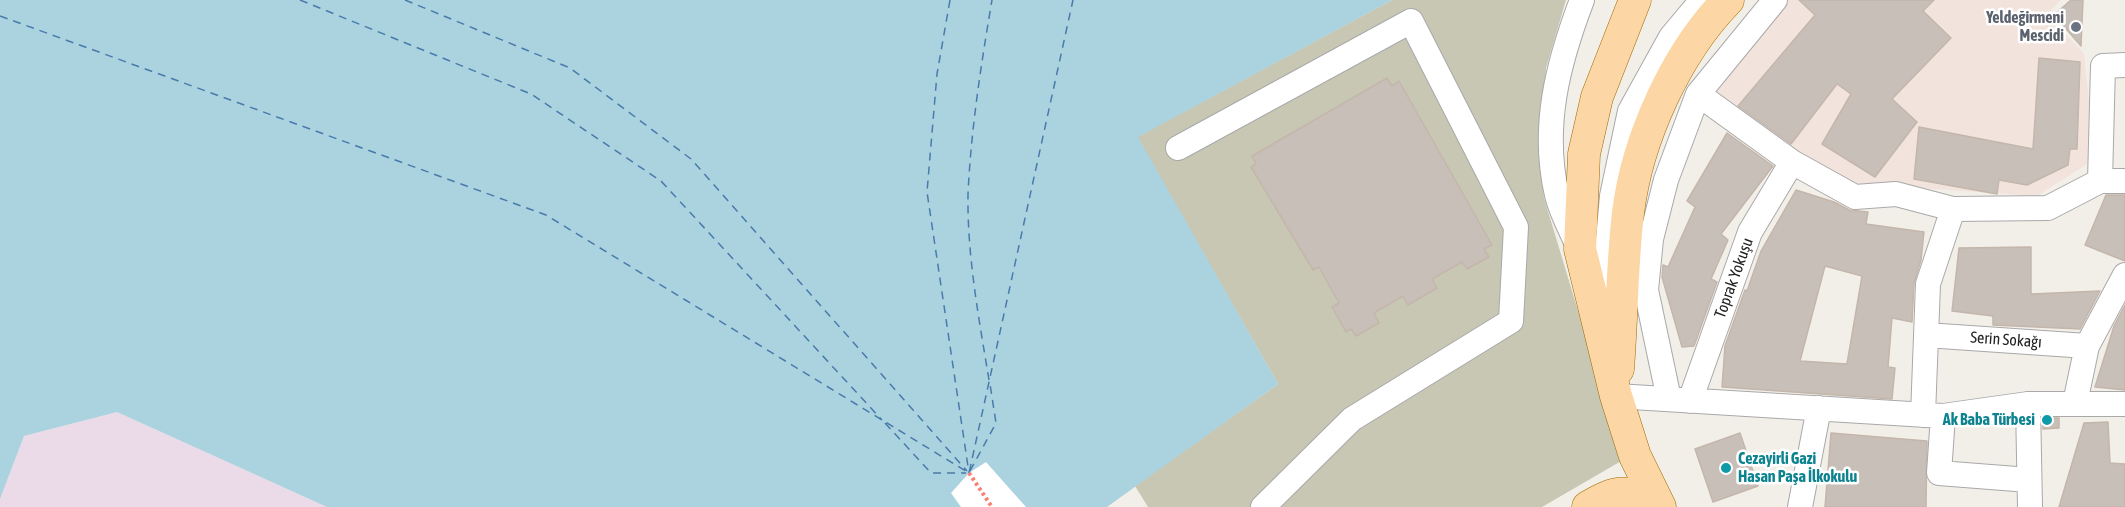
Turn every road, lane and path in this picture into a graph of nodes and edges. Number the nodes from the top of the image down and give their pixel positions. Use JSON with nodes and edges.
{"nodes":[{"id":1,"x":1582,"y":0,"type":"edge"},
{"id":2,"x":1635,"y":0,"type":"edge"},
{"id":3,"x":1702,"y":0,"type":"edge"},
{"id":4,"x":1728,"y":0,"type":"edge"},
{"id":5,"x":1775,"y":0,"type":"edge"},
{"id":6,"x":2125,"y":65,"type":"edge"},
{"id":7,"x":1698,"y":94,"type":"junction"},
{"id":8,"x":1178,"y":148,"type":"dead end"},
{"id":9,"x":1792,"y":162,"type":"junction"},
{"id":10,"x":2100,"y":181,"type":"junction"},
{"id":11,"x":2125,"y":181,"type":"edge"},
{"id":12,"x":1953,"y":209,"type":"junction"},
{"id":13,"x":1580,"y":249,"type":"junction"},
{"id":14,"x":2125,"y":275,"type":"edge"},
{"id":15,"x":1926,"y":335,"type":"junction"},
{"id":16,"x":2087,"y":346,"type":"junction"},
{"id":17,"x":1620,"y":347,"type":"junction"},
{"id":18,"x":1616,"y":396,"type":"junction"},
{"id":19,"x":1679,"y":400,"type":"junction"},
{"id":20,"x":2075,"y":403,"type":"junction"},
{"id":21,"x":2028,"y":404,"type":"junction"},
{"id":22,"x":2125,"y":404,"type":"edge"},
{"id":23,"x":1819,"y":408,"type":"junction"},
{"id":24,"x":1933,"y":416,"type":"junction"},
{"id":25,"x":1635,"y":456,"type":"junction"},
{"id":26,"x":969,"y":473,"type":"dead end"},
{"id":27,"x":2029,"y":480,"type":"junction"},
{"id":28,"x":1597,"y":502,"type":"edge"},
{"id":29,"x":992,"y":507,"type":"edge"},
{"id":30,"x":1263,"y":507,"type":"edge"},
{"id":31,"x":1655,"y":507,"type":"edge"},
{"id":32,"x":1660,"y":507,"type":"edge"},
{"id":33,"x":1800,"y":507,"type":"edge"},
{"id":34,"x":2030,"y":507,"type":"edge"}],
"edges":[{"from":1,"to":13,"type":"street"},
{"from":2,"to":13,"type":"main road"},
{"from":3,"to":17,"type":"street"},
{"from":4,"to":17,"type":"main road"},
{"from":5,"to":7,"type":"street"},
{"from":6,"to":10,"type":"street"},
{"from":7,"to":9,"type":"street"},
{"from":7,"to":19,"type":"street"},
{"from":8,"to":30,"type":"street"},
{"from":9,"to":12,"type":"street"},
{"from":9,"to":19,"type":"street","name":"Toprak Yokuşu"},
{"from":10,"to":11,"type":"street"},
{"from":10,"to":12,"type":"street"},
{"from":12,"to":15,"type":"street"},
{"from":13,"to":18,"type":"main road"},
{"from":14,"to":16,"type":"street"},
{"from":15,"to":16,"type":"street","name":"Serin Sokağı"},
{"from":15,"to":24,"type":"street"},
{"from":16,"to":20,"type":"street"},
{"from":17,"to":18,"type":"main road"},
{"from":18,"to":19,"type":"street"},
{"from":18,"to":25,"type":"main road"},
{"from":19,"to":23,"type":"street"},
{"from":20,"to":21,"type":"street"},
{"from":20,"to":22,"type":"street"},
{"from":21,"to":24,"type":"street"},
{"from":21,"to":27,"type":"street"},
{"from":23,"to":24,"type":"street"},
{"from":23,"to":33,"type":"street"},
{"from":24,"to":27,"type":"street"},
{"from":25,"to":28,"type":"main road"},
{"from":25,"to":32,"type":"main road"},
{"from":26,"to":29,"type":"path"},
{"from":27,"to":34,"type":"street"},
{"from":28,"to":31,"type":"main road"}]}
